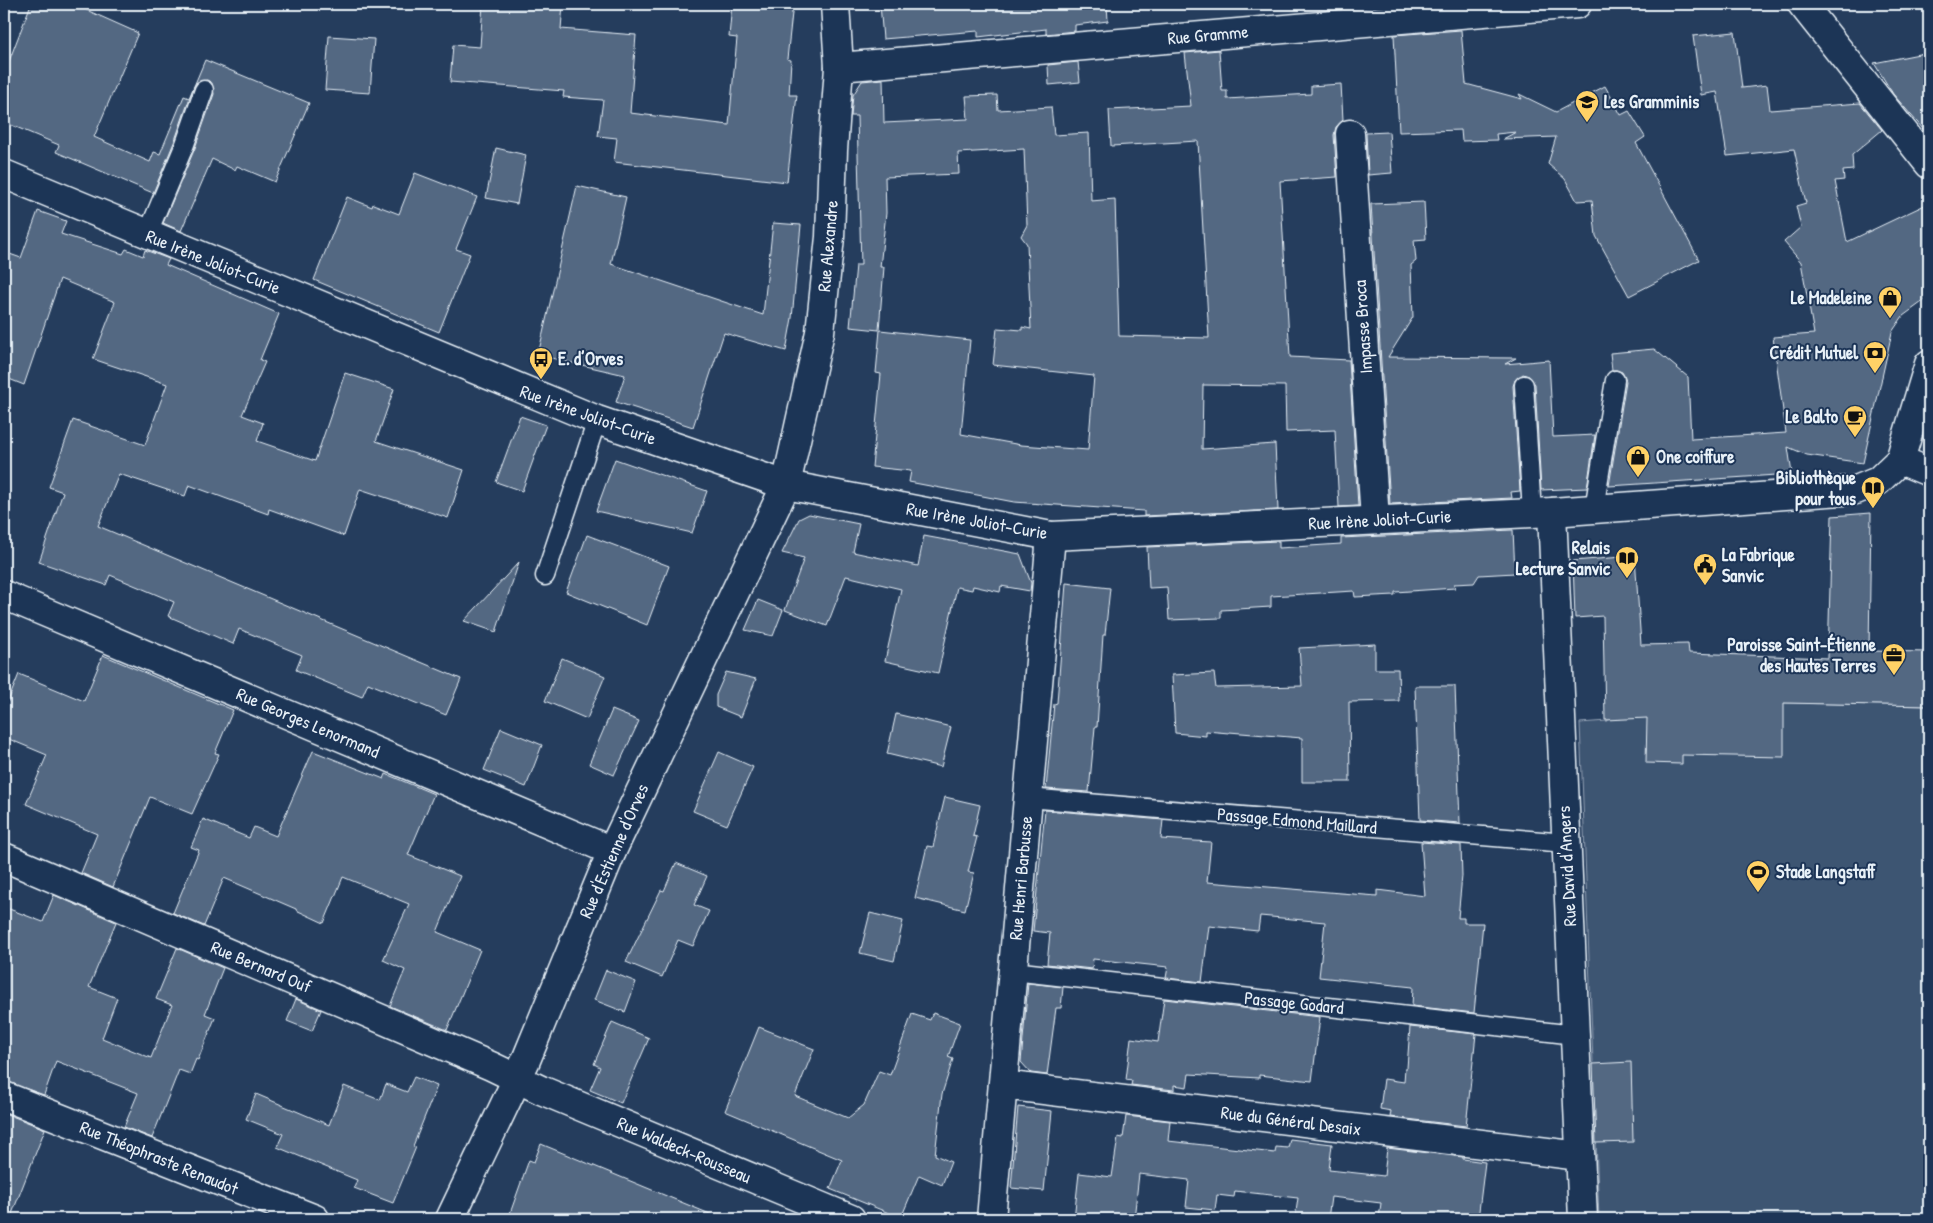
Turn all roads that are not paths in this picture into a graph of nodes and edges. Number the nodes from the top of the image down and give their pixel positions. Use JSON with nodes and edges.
{"nodes":[{"id":1,"x":835,"y":4,"type":"edge"},
{"id":2,"x":1577,"y":4,"type":"edge"},
{"id":3,"x":1802,"y":4,"type":"edge"},
{"id":4,"x":839,"y":67,"type":"junction"},
{"id":5,"x":204,"y":90,"type":"dead end"},
{"id":6,"x":1350,"y":134,"type":"dead end"},
{"id":7,"x":1929,"y":164,"type":"edge"},
{"id":8,"x":4,"y":174,"type":"edge"},
{"id":9,"x":147,"y":235,"type":"junction"},
{"id":10,"x":1929,"y":364,"type":"edge"},
{"id":11,"x":1615,"y":380,"type":"dead end"},
{"id":12,"x":1524,"y":386,"type":"dead end"},
{"id":13,"x":597,"y":420,"type":"junction"},
{"id":14,"x":1900,"y":460,"type":"junction"},
{"id":15,"x":1929,"y":472,"type":"edge"},
{"id":16,"x":786,"y":485,"type":"junction"},
{"id":17,"x":1594,"y":509,"type":"junction"},
{"id":18,"x":1542,"y":513,"type":"junction"},
{"id":19,"x":1375,"y":520,"type":"junction"},
{"id":20,"x":1052,"y":536,"type":"junction"},
{"id":21,"x":545,"y":576,"type":"dead end"},
{"id":22,"x":7,"y":604,"type":"edge"},
{"id":23,"x":1028,"y":798,"type":"junction"},
{"id":24,"x":1566,"y":844,"type":"junction"},
{"id":25,"x":612,"y":852,"type":"junction"},
{"id":26,"x":4,"y":857,"type":"edge"},
{"id":27,"x":1013,"y":971,"type":"junction"},
{"id":28,"x":1575,"y":1035,"type":"junction"},
{"id":29,"x":517,"y":1080,"type":"junction"},
{"id":30,"x":1002,"y":1085,"type":"junction"},
{"id":31,"x":4,"y":1096,"type":"edge"},
{"id":32,"x":1580,"y":1156,"type":"junction"},
{"id":33,"x":315,"y":1219,"type":"edge"},
{"id":34,"x":450,"y":1219,"type":"edge"},
{"id":35,"x":851,"y":1219,"type":"edge"},
{"id":36,"x":991,"y":1219,"type":"edge"},
{"id":37,"x":1583,"y":1219,"type":"edge"}],
"edges":[{"from":1,"to":4,"type":"street","name":"Rue Alexandre"},
{"from":2,"to":4,"type":"street","name":"Rue Gramme"},
{"from":3,"to":7,"type":"street"},
{"from":4,"to":16,"type":"street","name":"Rue Alexandre"},
{"from":5,"to":9,"type":"lane"},
{"from":6,"to":19,"type":"street","name":"Impasse Broca"},
{"from":8,"to":9,"type":"street","name":"Rue Irène Joliot-Curie"},
{"from":9,"to":13,"type":"street","name":"Rue Irène Joliot-Curie"},
{"from":10,"to":14,"type":"street","name":"Rue Irène Joliot-Curie"},
{"from":11,"to":17,"type":"lane"},
{"from":12,"to":18,"type":"lane"},
{"from":13,"to":16,"type":"street","name":"Rue Irène Joliot-Curie"},
{"from":13,"to":21,"type":"lane"},
{"from":14,"to":15,"type":"street"},
{"from":14,"to":17,"type":"street","name":"Rue Irène Joliot-Curie"},
{"from":16,"to":20,"type":"street","name":"Rue Irène Joliot-Curie"},
{"from":16,"to":25,"type":"street","name":"Rue d'Estienne d'Orves"},
{"from":17,"to":18,"type":"street","name":"Rue Irène Joliot-Curie"},
{"from":18,"to":19,"type":"street","name":"Rue Irène Joliot-Curie"},
{"from":18,"to":24,"type":"street","name":"Rue David d'Angers"},
{"from":19,"to":20,"type":"street","name":"Rue Irène Joliot-Curie"},
{"from":20,"to":23,"type":"street","name":"Rue Henri Barbusse"},
{"from":22,"to":25,"type":"street","name":"Rue Georges Lenormand"},
{"from":23,"to":24,"type":"lane","name":"Passage Edmond Maillard"},
{"from":23,"to":27,"type":"street","name":"Rue Henri Barbusse"},
{"from":24,"to":28,"type":"street","name":"Rue David d'Angers"},
{"from":25,"to":29,"type":"street","name":"Rue d'Estienne d'Orves"},
{"from":26,"to":29,"type":"street","name":"Rue Bernard Ouf"},
{"from":27,"to":28,"type":"lane","name":"Passage Godard"},
{"from":27,"to":30,"type":"street","name":"Rue Henri Barbusse"},
{"from":28,"to":32,"type":"street","name":"Rue David d'Angers"},
{"from":29,"to":34,"type":"street","name":"Rue d'Estienne d'Orves"},
{"from":29,"to":35,"type":"street","name":"Rue Waldeck-Rousseau"},
{"from":30,"to":32,"type":"street","name":"Rue du Général Desaix"},
{"from":30,"to":36,"type":"street","name":"Rue Henri Barbusse"},
{"from":31,"to":33,"type":"street","name":"Rue Théophraste Renaudot"},
{"from":32,"to":37,"type":"street","name":"Rue David d'Angers"}]}
